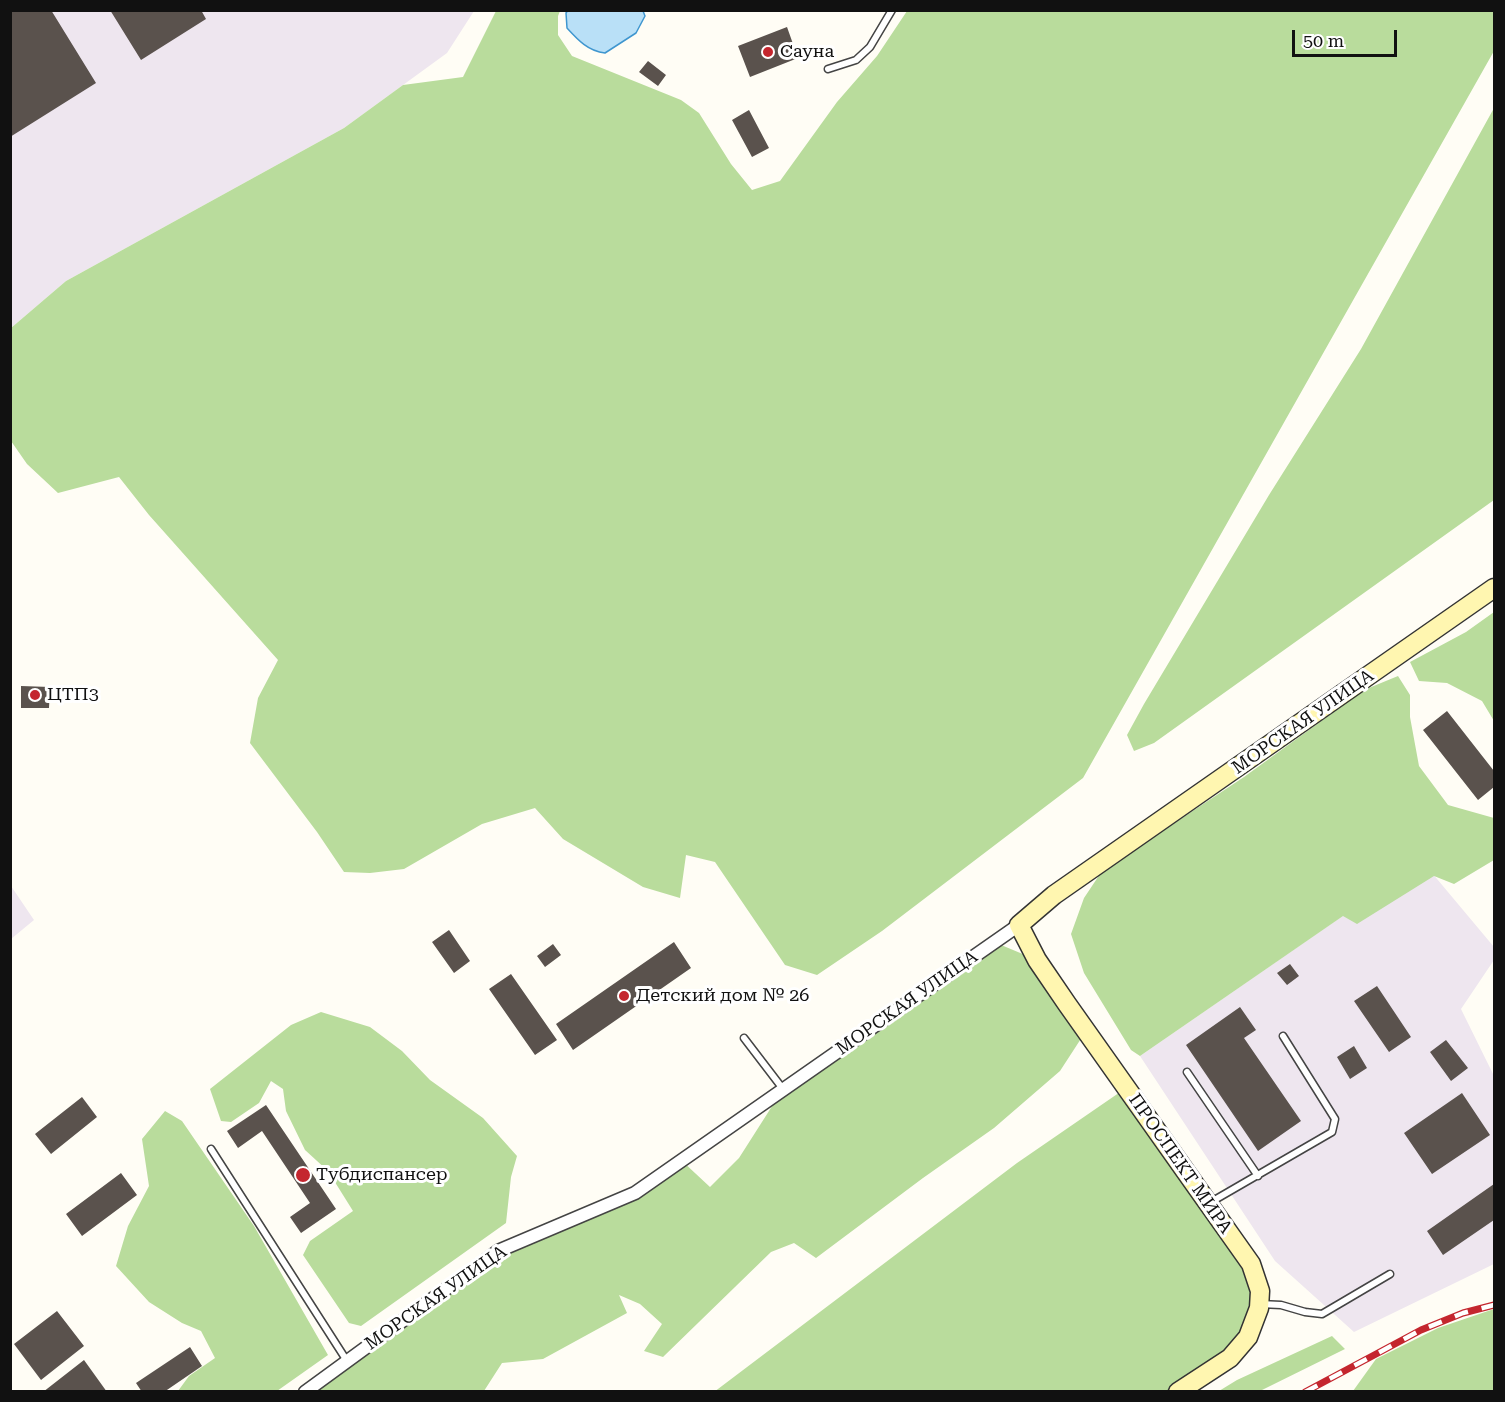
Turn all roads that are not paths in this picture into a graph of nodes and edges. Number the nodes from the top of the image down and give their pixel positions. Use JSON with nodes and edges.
{"nodes":[{"id":1,"x":892,"y":10,"type":"edge"},
{"id":2,"x":828,"y":69,"type":"dead end"},
{"id":3,"x":1494,"y":588,"type":"edge"},
{"id":4,"x":1019,"y":925,"type":"junction"},
{"id":5,"x":1283,"y":1036,"type":"dead end"},
{"id":6,"x":744,"y":1038,"type":"dead end"},
{"id":7,"x":1187,"y":1072,"type":"dead end"},
{"id":8,"x":783,"y":1089,"type":"junction"},
{"id":9,"x":211,"y":1149,"type":"dead end"},
{"id":10,"x":1258,"y":1176,"type":"junction"},
{"id":11,"x":1208,"y":1204,"type":"junction"},
{"id":12,"x":1390,"y":1274,"type":"dead end"},
{"id":13,"x":1259,"y":1304,"type":"junction"},
{"id":14,"x":346,"y":1361,"type":"junction"},
{"id":15,"x":305,"y":1392,"type":"edge"},
{"id":16,"x":1178,"y":1392,"type":"edge"}],
"edges":[{"from":1,"to":2,"type":"lane"},
{"from":3,"to":4,"type":"main road","name":"МОРСКАЯ УЛИЦА"},
{"from":4,"to":8,"type":"street","name":"МОРСКАЯ УЛИЦА"},
{"from":4,"to":11,"type":"main road","name":"ПРОСПЕКТ МИРА"},
{"from":5,"to":10,"type":"lane"},
{"from":6,"to":8,"type":"lane"},
{"from":7,"to":10,"type":"lane"},
{"from":8,"to":14,"type":"street","name":"МОРСКАЯ УЛИЦА"},
{"from":9,"to":14,"type":"lane"},
{"from":10,"to":11,"type":"lane"},
{"from":11,"to":13,"type":"main road","name":"ПРОСПЕКТ МИРА"},
{"from":12,"to":13,"type":"lane"},
{"from":13,"to":16,"type":"main road","name":"ПРОСПЕКТ МИРА"},
{"from":14,"to":15,"type":"street","name":"МОРСКАЯ УЛИЦА"}]}
